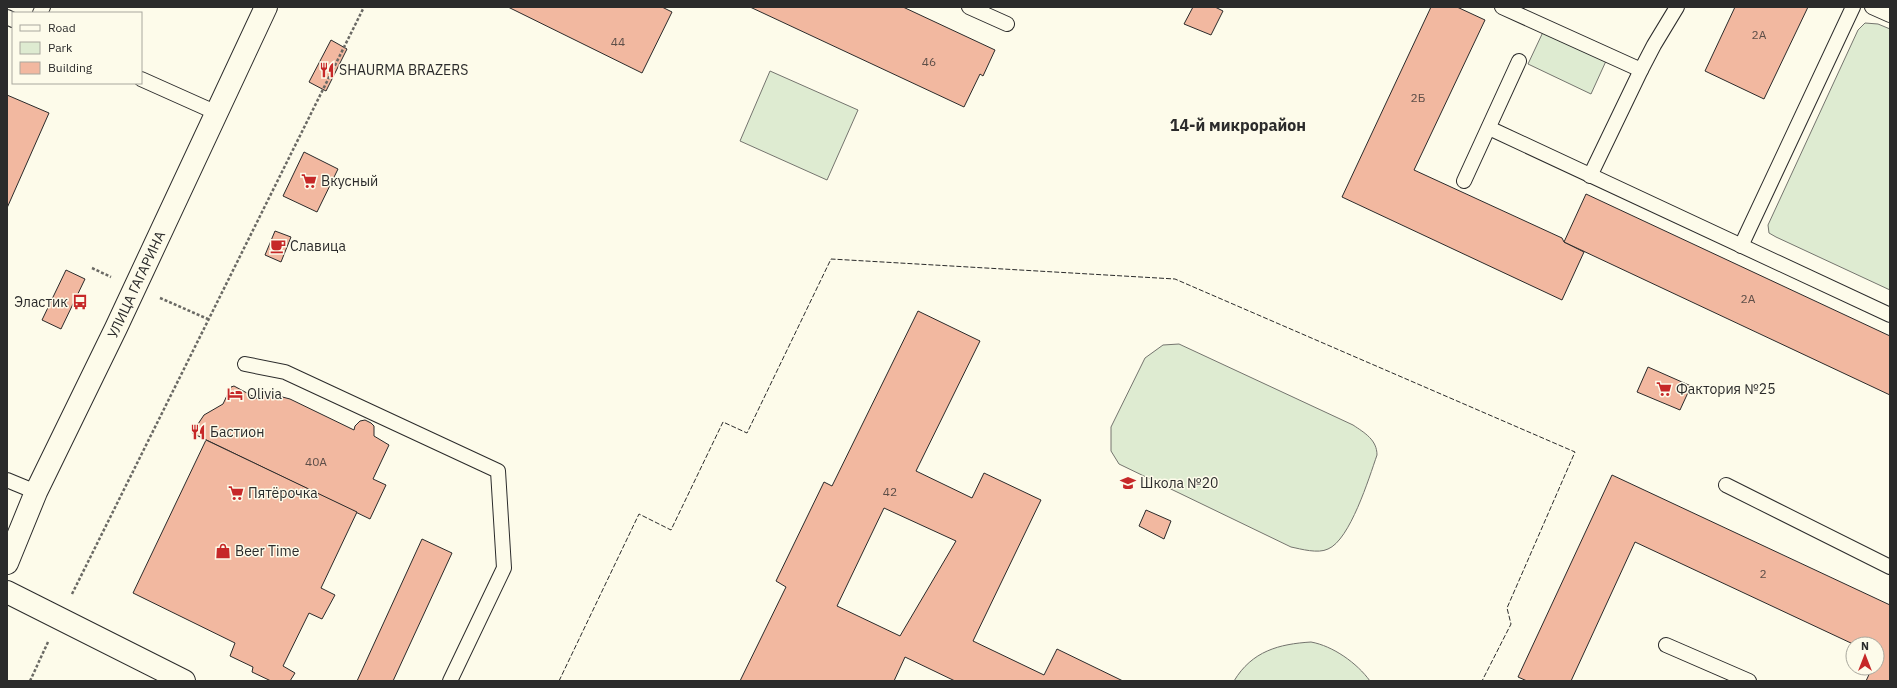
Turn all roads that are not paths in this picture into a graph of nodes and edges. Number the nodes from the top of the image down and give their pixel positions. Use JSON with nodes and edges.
{"nodes":[{"id":1,"x":266,"y":7,"type":"edge"},
{"id":2,"x":969,"y":7,"type":"edge"},
{"id":3,"x":1502,"y":7,"type":"edge"},
{"id":4,"x":1677,"y":7,"type":"edge"},
{"id":5,"x":1853,"y":7,"type":"edge"},
{"id":6,"x":1872,"y":7,"type":"edge"},
{"id":7,"x":1890,"y":15,"type":"edge"},
{"id":8,"x":1007,"y":24,"type":"dead end"},
{"id":9,"x":1519,"y":61,"type":"dead end"},
{"id":10,"x":1641,"y":70,"type":"junction"},
{"id":11,"x":142,"y":79,"type":"edge"},
{"id":12,"x":217,"y":113,"type":"junction"},
{"id":13,"x":1490,"y":128,"type":"junction"},
{"id":14,"x":1590,"y":176,"type":"junction"},
{"id":15,"x":1464,"y":181,"type":"dead end"},
{"id":16,"x":1741,"y":246,"type":"junction"},
{"id":17,"x":1890,"y":315,"type":"edge"},
{"id":18,"x":245,"y":364,"type":"dead end"},
{"id":19,"x":7,"y":480,"type":"edge"},
{"id":20,"x":1726,"y":485,"type":"dead end"},
{"id":21,"x":36,"y":492,"type":"junction"},
{"id":22,"x":7,"y":563,"type":"edge"},
{"id":23,"x":1890,"y":567,"type":"edge"},
{"id":24,"x":7,"y":592,"type":"edge"},
{"id":25,"x":1666,"y":645,"type":"dead end"},
{"id":26,"x":184,"y":681,"type":"edge"},
{"id":27,"x":450,"y":681,"type":"edge"},
{"id":28,"x":1750,"y":681,"type":"edge"}],
"edges":[{"from":1,"to":12,"type":"main road","name":"УЛИЦА ГАГАРИНА"},
{"from":2,"to":8,"type":"lane"},
{"from":3,"to":10,"type":"lane"},
{"from":4,"to":10,"type":"lane"},
{"from":5,"to":16,"type":"lane"},
{"from":6,"to":7,"type":"lane"},
{"from":9,"to":13,"type":"lane"},
{"from":10,"to":14,"type":"lane"},
{"from":11,"to":12,"type":"lane"},
{"from":12,"to":21,"type":"main road","name":"УЛИЦА ГАГАРИНА"},
{"from":13,"to":14,"type":"lane"},
{"from":13,"to":15,"type":"lane"},
{"from":14,"to":16,"type":"lane"},
{"from":16,"to":17,"type":"lane"},
{"from":18,"to":27,"type":"lane"},
{"from":19,"to":21,"type":"lane"},
{"from":20,"to":23,"type":"lane"},
{"from":21,"to":22,"type":"main road","name":"УЛИЦА ГАГАРИНА"},
{"from":24,"to":26,"type":"main road"},
{"from":25,"to":28,"type":"lane"}]}
